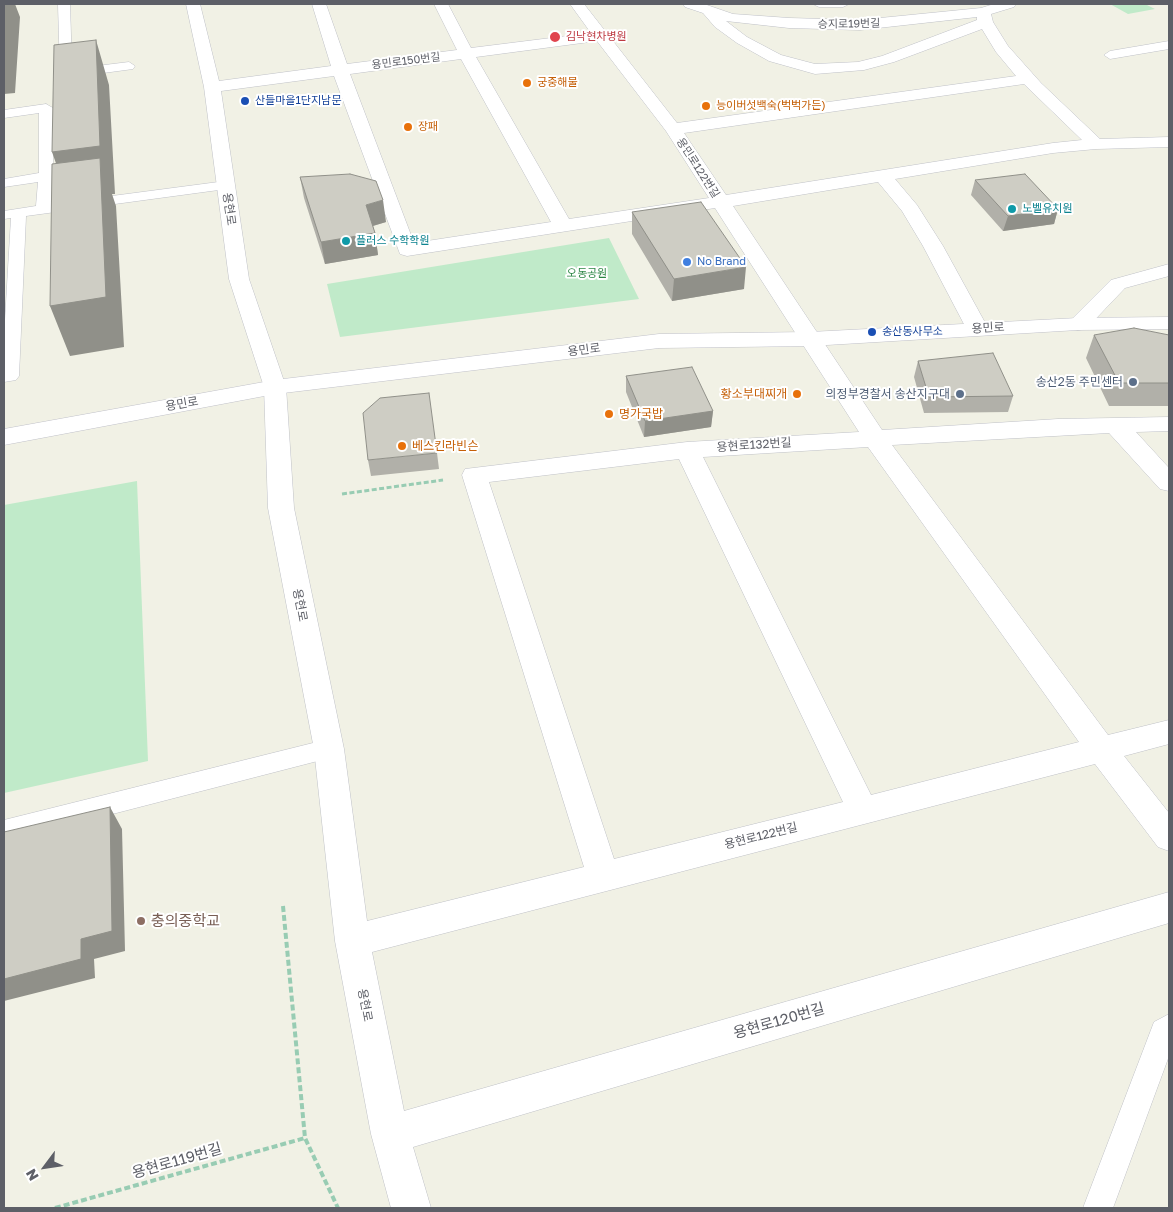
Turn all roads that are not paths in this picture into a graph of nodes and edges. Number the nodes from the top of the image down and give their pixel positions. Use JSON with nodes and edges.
{"nodes":[{"id":1,"x":64,"y":4,"type":"edge"},
{"id":2,"x":193,"y":4,"type":"edge"},
{"id":3,"x":319,"y":4,"type":"edge"},
{"id":4,"x":440,"y":4,"type":"edge"},
{"id":5,"x":577,"y":4,"type":"edge"},
{"id":6,"x":690,"y":4,"type":"edge"},
{"id":7,"x":819,"y":4,"type":"edge"},
{"id":8,"x":843,"y":4,"type":"edge"},
{"id":9,"x":1009,"y":4,"type":"edge"},
{"id":10,"x":708,"y":10,"type":"junction"},
{"id":11,"x":984,"y":17,"type":"junction"},
{"id":12,"x":600,"y":36,"type":"junction"},
{"id":13,"x":1169,"y":46,"type":"edge"},
{"id":14,"x":466,"y":53,"type":"junction"},
{"id":15,"x":1110,"y":55,"type":"dead end"},
{"id":16,"x":129,"y":66,"type":"dead end"},
{"id":17,"x":858,"y":67,"type":"junction"},
{"id":18,"x":340,"y":69,"type":"junction"},
{"id":19,"x":1027,"y":79,"type":"junction"},
{"id":20,"x":212,"y":87,"type":"junction"},
{"id":21,"x":891,"y":98,"type":"junction"},
{"id":22,"x":4,"y":114,"type":"edge"},
{"id":23,"x":673,"y":129,"type":"junction"},
{"id":24,"x":1169,"y":142,"type":"edge"},
{"id":25,"x":1096,"y":144,"type":"junction"},
{"id":26,"x":46,"y":176,"type":"junction"},
{"id":27,"x":882,"y":176,"type":"junction"},
{"id":28,"x":4,"y":182,"type":"edge"},
{"id":29,"x":226,"y":185,"type":"junction"},
{"id":30,"x":720,"y":202,"type":"junction"},
{"id":31,"x":44,"y":210,"type":"junction"},
{"id":32,"x":11,"y":214,"type":"edge"},
{"id":33,"x":563,"y":226,"type":"junction"},
{"id":34,"x":1169,"y":270,"type":"edge"},
{"id":35,"x":1169,"y":323,"type":"edge"},
{"id":36,"x":1078,"y":324,"type":"junction"},
{"id":37,"x":977,"y":328,"type":"junction"},
{"id":38,"x":810,"y":339,"type":"junction"},
{"id":39,"x":4,"y":377,"type":"edge"},
{"id":40,"x":276,"y":387,"type":"junction"},
{"id":41,"x":1169,"y":424,"type":"edge"},
{"id":42,"x":1115,"y":425,"type":"junction"},
{"id":43,"x":4,"y":437,"type":"edge"},
{"id":44,"x":874,"y":437,"type":"junction"},
{"id":45,"x":687,"y":450,"type":"junction"},
{"id":46,"x":1169,"y":483,"type":"edge"},
{"id":47,"x":1169,"y":732,"type":"edge"},
{"id":48,"x":329,"y":749,"type":"junction"},
{"id":49,"x":1102,"y":749,"type":"junction"},
{"id":50,"x":863,"y":811,"type":"junction"},
{"id":51,"x":4,"y":831,"type":"edge"},
{"id":52,"x":1169,"y":837,"type":"edge"},
{"id":53,"x":603,"y":875,"type":"junction"},
{"id":54,"x":1169,"y":908,"type":"edge"},
{"id":55,"x":352,"y":941,"type":"junction"},
{"id":56,"x":1169,"y":1028,"type":"edge"},
{"id":57,"x":390,"y":1134,"type":"junction"},
{"id":58,"x":411,"y":1208,"type":"edge"},
{"id":59,"x":1098,"y":1208,"type":"edge"}],
"edges":[{"from":1,"to":16,"type":"lane"},
{"from":2,"to":20,"type":"street","name":"용현로"},
{"from":3,"to":18,"type":"street"},
{"from":4,"to":14,"type":"street"},
{"from":5,"to":12,"type":"street","name":"용민로122번길"},
{"from":6,"to":10,"type":"street","name":"승지로19번길"},
{"from":7,"to":8,"type":"lane"},
{"from":9,"to":11,"type":"street","name":"승지로19번길"},
{"from":10,"to":11,"type":"street","name":"승지로19번길"},
{"from":10,"to":17,"type":"street"},
{"from":11,"to":17,"type":"street"},
{"from":11,"to":19,"type":"street"},
{"from":12,"to":14,"type":"street","name":"용민로150번길"},
{"from":12,"to":23,"type":"street","name":"용민로122번길"},
{"from":13,"to":15,"type":"lane"},
{"from":14,"to":18,"type":"street","name":"용민로150번길"},
{"from":14,"to":33,"type":"street"},
{"from":17,"to":21,"type":"street"},
{"from":18,"to":20,"type":"street","name":"용민로150번길"},
{"from":18,"to":33,"type":"street"},
{"from":19,"to":21,"type":"street"},
{"from":19,"to":25,"type":"street"},
{"from":20,"to":29,"type":"street","name":"용현로"},
{"from":21,"to":23,"type":"street"},
{"from":22,"to":26,"type":"lane"},
{"from":23,"to":30,"type":"street","name":"용민로122번길"},
{"from":24,"to":25,"type":"street"},
{"from":25,"to":27,"type":"street"},
{"from":26,"to":28,"type":"lane"},
{"from":26,"to":31,"type":"lane"},
{"from":27,"to":30,"type":"street"},
{"from":27,"to":37,"type":"street"},
{"from":29,"to":31,"type":"lane"},
{"from":29,"to":40,"type":"street","name":"용현로"},
{"from":30,"to":33,"type":"street"},
{"from":30,"to":38,"type":"street","name":"용민로122번길"},
{"from":31,"to":32,"type":"lane"},
{"from":32,"to":39,"type":"lane"},
{"from":34,"to":36,"type":"street"},
{"from":35,"to":36,"type":"street","name":"용민로"},
{"from":36,"to":37,"type":"street","name":"용민로"},
{"from":37,"to":38,"type":"street","name":"용민로"},
{"from":38,"to":40,"type":"street","name":"용민로"},
{"from":38,"to":44,"type":"street","name":"용민로122번길"},
{"from":40,"to":43,"type":"street","name":"용민로"},
{"from":40,"to":48,"type":"street","name":"용현로"},
{"from":41,"to":42,"type":"street","name":"용현로132번길"},
{"from":42,"to":44,"type":"street","name":"용현로132번길"},
{"from":42,"to":46,"type":"street"},
{"from":44,"to":45,"type":"street","name":"용현로132번길"},
{"from":44,"to":49,"type":"street","name":"용민로122번길"},
{"from":45,"to":50,"type":"street"},
{"from":45,"to":53,"type":"street","name":"용현로132번길"},
{"from":47,"to":49,"type":"street","name":"용현로122번길"},
{"from":48,"to":51,"type":"lane"},
{"from":48,"to":55,"type":"street","name":"용현로"},
{"from":49,"to":50,"type":"street","name":"용현로122번길"},
{"from":49,"to":52,"type":"street","name":"용민로122번길"},
{"from":50,"to":53,"type":"street","name":"용현로122번길"},
{"from":53,"to":55,"type":"street","name":"용현로122번길"},
{"from":54,"to":57,"type":"street","name":"용현로120번길"},
{"from":55,"to":57,"type":"street","name":"용현로"},
{"from":56,"to":59,"type":"lane"},
{"from":57,"to":58,"type":"street","name":"용현로"}]}
